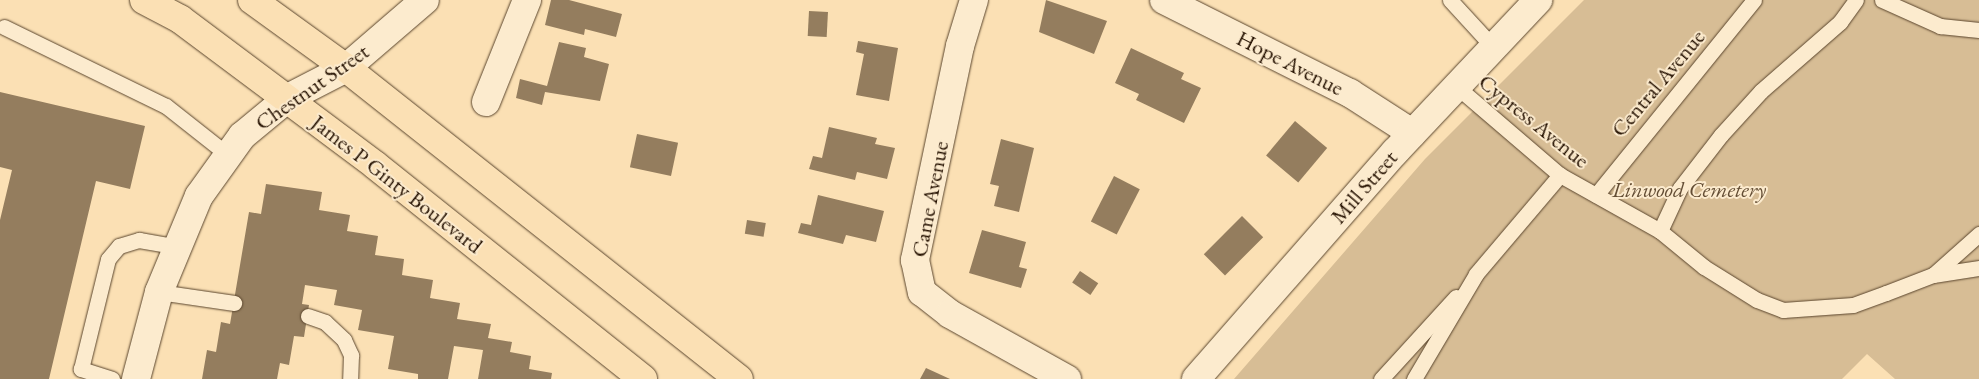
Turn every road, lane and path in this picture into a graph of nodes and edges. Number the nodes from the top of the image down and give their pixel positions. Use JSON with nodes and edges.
{"nodes":[{"id":1,"x":144,"y":0,"type":"edge"},
{"id":2,"x":252,"y":0,"type":"edge"},
{"id":3,"x":426,"y":0,"type":"edge"},
{"id":4,"x":526,"y":0,"type":"edge"},
{"id":5,"x":974,"y":0,"type":"edge"},
{"id":6,"x":1164,"y":0,"type":"edge"},
{"id":7,"x":1450,"y":0,"type":"edge"},
{"id":8,"x":1538,"y":0,"type":"edge"},
{"id":9,"x":1754,"y":0,"type":"edge"},
{"id":10,"x":1856,"y":0,"type":"edge"},
{"id":11,"x":1882,"y":0,"type":"edge"},
{"id":12,"x":4,"y":27,"type":"dead end"},
{"id":13,"x":1979,"y":30,"type":"edge"},
{"id":14,"x":1493,"y":47,"type":"junction"},
{"id":15,"x":346,"y":68,"type":"junction"},
{"id":16,"x":1456,"y":86,"type":"junction"},
{"id":17,"x":288,"y":98,"type":"junction"},
{"id":18,"x":486,"y":102,"type":"dead end"},
{"id":19,"x":1412,"y":133,"type":"junction"},
{"id":20,"x":228,"y":155,"type":"junction"},
{"id":21,"x":1560,"y":175,"type":"junction"},
{"id":22,"x":1596,"y":195,"type":"junction"},
{"id":23,"x":1660,"y":231,"type":"junction"},
{"id":24,"x":1979,"y":234,"type":"edge"},
{"id":25,"x":178,"y":247,"type":"junction"},
{"id":26,"x":1979,"y":268,"type":"edge"},
{"id":27,"x":1476,"y":274,"type":"junction"},
{"id":28,"x":1932,"y":275,"type":"junction"},
{"id":29,"x":159,"y":292,"type":"junction"},
{"id":30,"x":234,"y":303,"type":"dead end"},
{"id":31,"x":308,"y":316,"type":"dead end"},
{"id":32,"x":112,"y":379,"type":"edge"},
{"id":33,"x":136,"y":379,"type":"edge"},
{"id":34,"x":350,"y":379,"type":"edge"},
{"id":35,"x":643,"y":379,"type":"edge"},
{"id":36,"x":739,"y":379,"type":"edge"},
{"id":37,"x":1067,"y":379,"type":"edge"},
{"id":38,"x":1196,"y":379,"type":"edge"},
{"id":39,"x":1381,"y":379,"type":"edge"},
{"id":40,"x":1414,"y":379,"type":"edge"}],
"edges":[{"from":1,"to":17,"type":"main road","name":"James P Ginty Boulevard"},
{"from":2,"to":15,"type":"main road"},
{"from":3,"to":15,"type":"street","name":"Chestnut Street"},
{"from":4,"to":18,"type":"street"},
{"from":5,"to":37,"type":"street","name":"Came Avenue"},
{"from":6,"to":19,"type":"street","name":"Hope Avenue"},
{"from":7,"to":14,"type":"lane"},
{"from":8,"to":14,"type":"street","name":"Mill Street"},
{"from":9,"to":22,"type":"lane","name":"Central Avenue"},
{"from":10,"to":23,"type":"lane"},
{"from":11,"to":13,"type":"lane"},
{"from":12,"to":20,"type":"lane"},
{"from":14,"to":16,"type":"street","name":"Mill Street"},
{"from":15,"to":17,"type":"street","name":"Chestnut Street"},
{"from":15,"to":36,"type":"main road"},
{"from":16,"to":19,"type":"street","name":"Mill Street"},
{"from":16,"to":21,"type":"lane","name":"Cypress Avenue"},
{"from":17,"to":20,"type":"street","name":"Chestnut Street"},
{"from":17,"to":35,"type":"main road","name":"James P Ginty Boulevard"},
{"from":19,"to":38,"type":"street","name":"Mill Street"},
{"from":20,"to":25,"type":"street","name":"Chestnut Street"},
{"from":21,"to":22,"type":"lane","name":"Cypress Avenue"},
{"from":21,"to":27,"type":"lane"},
{"from":22,"to":23,"type":"lane","name":"Cypress Avenue"},
{"from":23,"to":28,"type":"lane","name":"Cypress Avenue"},
{"from":24,"to":28,"type":"lane","name":"Cypress Avenue"},
{"from":25,"to":29,"type":"street","name":"Chestnut Street"},
{"from":25,"to":32,"type":"lane"},
{"from":26,"to":28,"type":"lane"},
{"from":27,"to":39,"type":"lane"},
{"from":27,"to":40,"type":"lane"},
{"from":29,"to":30,"type":"lane"},
{"from":29,"to":33,"type":"street","name":"Chestnut Street"},
{"from":31,"to":34,"type":"lane"}]}
